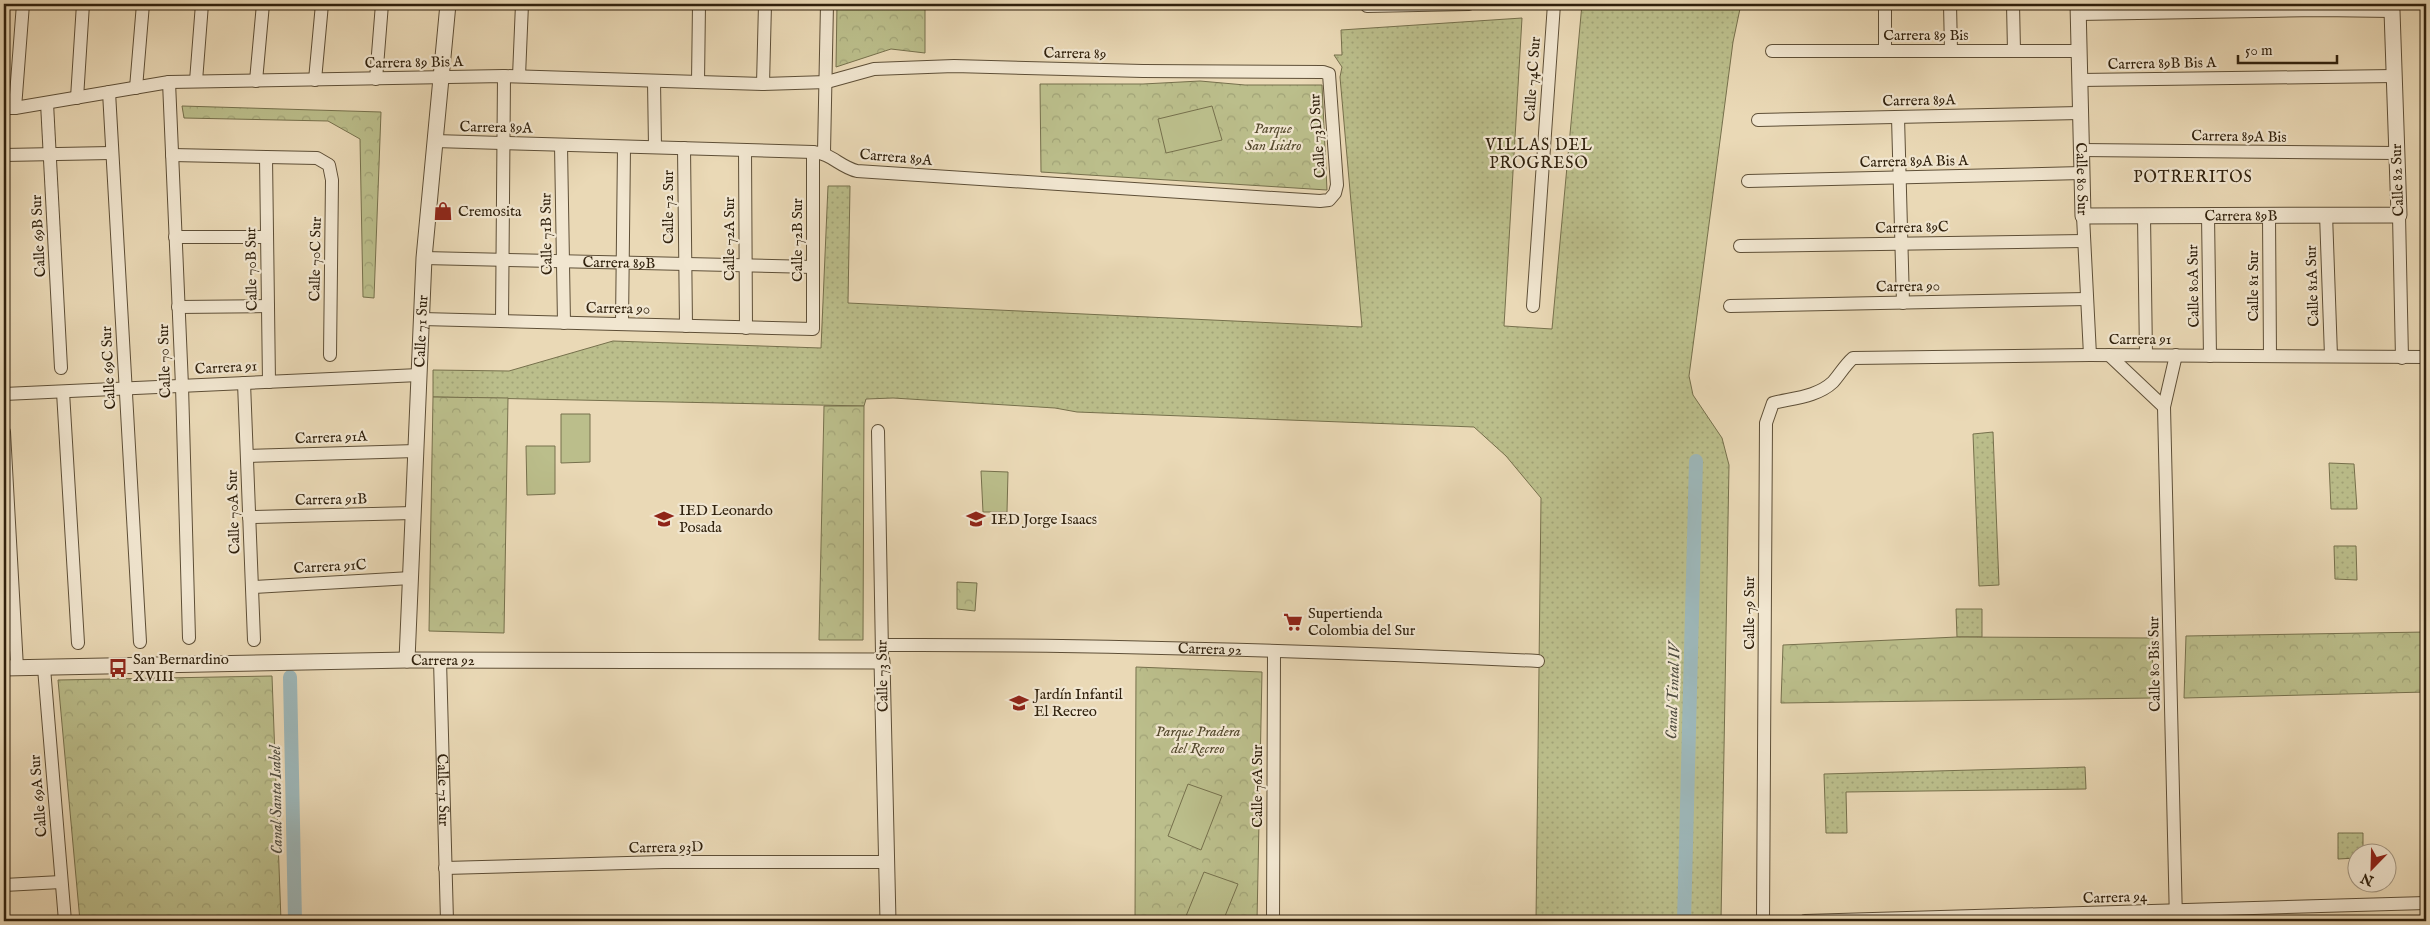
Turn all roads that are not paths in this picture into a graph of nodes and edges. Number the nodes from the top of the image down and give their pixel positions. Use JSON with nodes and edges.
{"nodes":[{"id":1,"x":23,"y":4,"type":"edge"},
{"id":2,"x":83,"y":4,"type":"edge"},
{"id":3,"x":142,"y":4,"type":"edge"},
{"id":4,"x":202,"y":4,"type":"edge"},
{"id":5,"x":263,"y":4,"type":"edge"},
{"id":6,"x":322,"y":4,"type":"edge"},
{"id":7,"x":382,"y":4,"type":"edge"},
{"id":8,"x":448,"y":4,"type":"edge"},
{"id":9,"x":522,"y":4,"type":"edge"},
{"id":10,"x":699,"y":4,"type":"edge"},
{"id":11,"x":765,"y":4,"type":"edge"},
{"id":12,"x":827,"y":4,"type":"edge"},
{"id":13,"x":1469,"y":4,"type":"edge"},
{"id":14,"x":1554,"y":4,"type":"edge"},
{"id":15,"x":1885,"y":4,"type":"edge"},
{"id":16,"x":1950,"y":4,"type":"edge"},
{"id":17,"x":2013,"y":4,"type":"edge"},
{"id":18,"x":1367,"y":5,"type":"edge"},
{"id":19,"x":2320,"y":7,"type":"edge"},
{"id":20,"x":2390,"y":7,"type":"edge"},
{"id":21,"x":2139,"y":8,"type":"edge"},
{"id":22,"x":2200,"y":8,"type":"edge"},
{"id":23,"x":2260,"y":8,"type":"edge"},
{"id":24,"x":2078,"y":9,"type":"edge"},
{"id":25,"x":1772,"y":51,"type":"dead end"},
{"id":26,"x":1886,"y":51,"type":"junction"},
{"id":27,"x":1951,"y":51,"type":"junction"},
{"id":28,"x":2014,"y":51,"type":"junction"},
{"id":29,"x":2079,"y":51,"type":"junction"},
{"id":30,"x":1323,"y":72,"type":"joint"},
{"id":31,"x":504,"y":76,"type":"junction"},
{"id":32,"x":519,"y":76,"type":"junction"},
{"id":33,"x":2394,"y":76,"type":"junction"},
{"id":34,"x":441,"y":78,"type":"junction"},
{"id":35,"x":376,"y":79,"type":"junction"},
{"id":36,"x":315,"y":80,"type":"junction"},
{"id":37,"x":2080,"y":80,"type":"junction"},
{"id":38,"x":256,"y":81,"type":"junction"},
{"id":39,"x":654,"y":81,"type":"junction"},
{"id":40,"x":169,"y":82,"type":"junction"},
{"id":41,"x":196,"y":82,"type":"junction"},
{"id":42,"x":698,"y":82,"type":"junction"},
{"id":43,"x":827,"y":82,"type":"junction"},
{"id":44,"x":763,"y":84,"type":"junction"},
{"id":45,"x":136,"y":88,"type":"junction"},
{"id":46,"x":109,"y":92,"type":"junction"},
{"id":47,"x":77,"y":98,"type":"junction"},
{"id":48,"x":47,"y":103,"type":"junction"},
{"id":49,"x":10,"y":108,"type":"edge"},
{"id":50,"x":2080,"y":112,"type":"junction"},
{"id":51,"x":1898,"y":116,"type":"junction"},
{"id":52,"x":1758,"y":120,"type":"dead end"},
{"id":53,"x":435,"y":142,"type":"junction"},
{"id":54,"x":504,"y":143,"type":"junction"},
{"id":55,"x":561,"y":145,"type":"junction"},
{"id":56,"x":624,"y":146,"type":"junction"},
{"id":57,"x":656,"y":147,"type":"junction"},
{"id":58,"x":684,"y":148,"type":"junction"},
{"id":59,"x":745,"y":150,"type":"junction"},
{"id":60,"x":2081,"y":150,"type":"junction"},
{"id":61,"x":819,"y":152,"type":"junction"},
{"id":62,"x":112,"y":153,"type":"junction"},
{"id":63,"x":2396,"y":153,"type":"junction"},
{"id":64,"x":49,"y":154,"type":"junction"},
{"id":65,"x":4,"y":155,"type":"edge"},
{"id":66,"x":172,"y":155,"type":"junction"},
{"id":67,"x":266,"y":157,"type":"junction"},
{"id":68,"x":2082,"y":173,"type":"junction"},
{"id":69,"x":1900,"y":177,"type":"junction"},
{"id":70,"x":1748,"y":181,"type":"dead end"},
{"id":71,"x":1329,"y":200,"type":"joint"},
{"id":72,"x":2326,"y":214,"type":"junction"},
{"id":73,"x":2208,"y":215,"type":"junction"},
{"id":74,"x":2269,"y":215,"type":"junction"},
{"id":75,"x":2399,"y":215,"type":"junction"},
{"id":76,"x":2082,"y":216,"type":"junction"},
{"id":77,"x":2144,"y":216,"type":"junction"},
{"id":78,"x":175,"y":237,"type":"junction"},
{"id":79,"x":267,"y":237,"type":"junction"},
{"id":80,"x":2084,"y":241,"type":"junction"},
{"id":81,"x":1901,"y":243,"type":"junction"},
{"id":82,"x":1740,"y":246,"type":"dead end"},
{"id":83,"x":424,"y":258,"type":"junction"},
{"id":84,"x":503,"y":259,"type":"junction"},
{"id":85,"x":563,"y":260,"type":"junction"},
{"id":86,"x":622,"y":262,"type":"junction"},
{"id":87,"x":685,"y":264,"type":"junction"},
{"id":88,"x":745,"y":265,"type":"junction"},
{"id":89,"x":813,"y":267,"type":"junction"},
{"id":90,"x":2087,"y":299,"type":"junction"},
{"id":91,"x":1903,"y":302,"type":"junction"},
{"id":92,"x":268,"y":306,"type":"junction"},
{"id":93,"x":1532,"y":306,"type":"dead end"},
{"id":94,"x":1730,"y":306,"type":"dead end"},
{"id":95,"x":178,"y":307,"type":"junction"},
{"id":96,"x":422,"y":319,"type":"junction"},
{"id":97,"x":502,"y":321,"type":"junction"},
{"id":98,"x":564,"y":323,"type":"junction"},
{"id":99,"x":622,"y":324,"type":"junction"},
{"id":100,"x":686,"y":326,"type":"junction"},
{"id":101,"x":746,"y":328,"type":"junction"},
{"id":102,"x":813,"y":329,"type":"joint"},
{"id":103,"x":330,"y":354,"type":"dead end"},
{"id":104,"x":2090,"y":355,"type":"junction"},
{"id":105,"x":2109,"y":355,"type":"junction"},
{"id":106,"x":2146,"y":355,"type":"junction"},
{"id":107,"x":2176,"y":356,"type":"junction"},
{"id":108,"x":2210,"y":356,"type":"junction"},
{"id":109,"x":2270,"y":356,"type":"junction"},
{"id":110,"x":2331,"y":356,"type":"junction"},
{"id":111,"x":2426,"y":357,"type":"edge"},
{"id":112,"x":1853,"y":358,"type":"joint"},
{"id":113,"x":2402,"y":358,"type":"junction"},
{"id":114,"x":62,"y":368,"type":"dead end"},
{"id":115,"x":419,"y":374,"type":"junction"},
{"id":116,"x":269,"y":382,"type":"junction"},
{"id":117,"x":244,"y":383,"type":"junction"},
{"id":118,"x":182,"y":386,"type":"junction"},
{"id":119,"x":125,"y":388,"type":"junction"},
{"id":120,"x":63,"y":392,"type":"junction"},
{"id":121,"x":4,"y":394,"type":"edge"},
{"id":122,"x":2164,"y":407,"type":"junction"},
{"id":123,"x":878,"y":431,"type":"dead end"},
{"id":124,"x":4,"y":432,"type":"edge"},
{"id":125,"x":416,"y":451,"type":"junction"},
{"id":126,"x":247,"y":456,"type":"junction"},
{"id":127,"x":414,"y":514,"type":"junction"},
{"id":128,"x":249,"y":517,"type":"junction"},
{"id":129,"x":411,"y":578,"type":"junction"},
{"id":130,"x":252,"y":587,"type":"junction"},
{"id":131,"x":189,"y":638,"type":"dead end"},
{"id":132,"x":254,"y":640,"type":"dead end"},
{"id":133,"x":140,"y":642,"type":"dead end"},
{"id":134,"x":78,"y":643,"type":"dead end"},
{"id":135,"x":882,"y":645,"type":"junction"},
{"id":136,"x":1274,"y":651,"type":"junction"},
{"id":137,"x":407,"y":660,"type":"junction"},
{"id":138,"x":440,"y":660,"type":"junction"},
{"id":139,"x":882,"y":661,"type":"junction"},
{"id":140,"x":1538,"y":661,"type":"dead end"},
{"id":141,"x":10,"y":668,"type":"edge"},
{"id":142,"x":44,"y":668,"type":"junction"},
{"id":143,"x":887,"y":862,"type":"junction"},
{"id":144,"x":446,"y":868,"type":"junction"},
{"id":145,"x":61,"y":882,"type":"junction"},
{"id":146,"x":4,"y":885,"type":"edge"},
{"id":147,"x":2426,"y":904,"type":"edge"},
{"id":148,"x":2176,"y":916,"type":"edge"},
{"id":149,"x":65,"y":921,"type":"edge"},
{"id":150,"x":447,"y":921,"type":"edge"},
{"id":151,"x":888,"y":921,"type":"edge"},
{"id":152,"x":1273,"y":921,"type":"edge"},
{"id":153,"x":1763,"y":921,"type":"edge"},
{"id":154,"x":1805,"y":921,"type":"edge"}],
"edges":[{"from":1,"to":49,"type":"street"},
{"from":2,"to":47,"type":"street"},
{"from":3,"to":45,"type":"street"},
{"from":4,"to":41,"type":"street"},
{"from":5,"to":38,"type":"street"},
{"from":6,"to":36,"type":"street"},
{"from":7,"to":35,"type":"street"},
{"from":8,"to":34,"type":"street","name":"Calle 71 Sur"},
{"from":9,"to":32,"type":"street"},
{"from":10,"to":42,"type":"street"},
{"from":11,"to":44,"type":"street"},
{"from":12,"to":43,"type":"street","name":"Calle 72B Sur"},
{"from":13,"to":18,"type":"street"},
{"from":14,"to":93,"type":"street","name":"Calle 74C Sur"},
{"from":15,"to":26,"type":"street"},
{"from":16,"to":27,"type":"street"},
{"from":17,"to":28,"type":"street"},
{"from":19,"to":20,"type":"street"},
{"from":19,"to":23,"type":"street"},
{"from":20,"to":33,"type":"street","name":"Calle 82 Sur"},
{"from":21,"to":22,"type":"street"},
{"from":21,"to":24,"type":"street"},
{"from":22,"to":23,"type":"street"},
{"from":24,"to":29,"type":"street","name":"Calle 80 Sur"},
{"from":25,"to":26,"type":"street","name":"Carrera 89 Bis"},
{"from":26,"to":27,"type":"street","name":"Carrera 89 Bis"},
{"from":27,"to":28,"type":"street","name":"Carrera 89 Bis"},
{"from":28,"to":29,"type":"street","name":"Carrera 89 Bis"},
{"from":29,"to":37,"type":"street","name":"Calle 80 Sur"},
{"from":30,"to":43,"type":"street","name":"Carrera 89"},
{"from":30,"to":71,"type":"street","name":"Calle 73D Sur"},
{"from":31,"to":32,"type":"street","name":"Carrera 89 Bis A"},
{"from":31,"to":34,"type":"street","name":"Carrera 89 Bis A"},
{"from":31,"to":54,"type":"street"},
{"from":32,"to":39,"type":"street","name":"Carrera 89 Bis A"},
{"from":33,"to":37,"type":"street","name":"Carrera 89B Bis A"},
{"from":33,"to":63,"type":"street","name":"Calle 82 Sur"},
{"from":34,"to":35,"type":"street","name":"Carrera 89 Bis A"},
{"from":34,"to":53,"type":"street","name":"Calle 71 Sur"},
{"from":35,"to":36,"type":"street","name":"Carrera 89 Bis A"},
{"from":36,"to":38,"type":"street","name":"Carrera 89 Bis A"},
{"from":37,"to":50,"type":"street","name":"Calle 80 Sur"},
{"from":38,"to":41,"type":"street","name":"Carrera 89 Bis A"},
{"from":39,"to":42,"type":"street","name":"Carrera 89 Bis A"},
{"from":39,"to":57,"type":"street"},
{"from":40,"to":41,"type":"street","name":"Carrera 89 Bis A"},
{"from":40,"to":45,"type":"street","name":"Carrera 89 Bis A"},
{"from":40,"to":66,"type":"street","name":"Calle 70 Sur"},
{"from":42,"to":44,"type":"street","name":"Carrera 89 Bis A"},
{"from":43,"to":44,"type":"street","name":"Carrera 89 Bis A"},
{"from":43,"to":61,"type":"street","name":"Calle 72B Sur"},
{"from":45,"to":46,"type":"street","name":"Carrera 89 Bis A"},
{"from":46,"to":47,"type":"street","name":"Carrera 89 Bis A"},
{"from":46,"to":62,"type":"street","name":"Calle 69C Sur"},
{"from":47,"to":48,"type":"street","name":"Carrera 89 Bis A"},
{"from":48,"to":49,"type":"street","name":"Carrera 89 Bis A"},
{"from":48,"to":64,"type":"street","name":"Calle 69B Sur"},
{"from":50,"to":51,"type":"street","name":"Carrera 89A"},
{"from":50,"to":60,"type":"street","name":"Calle 80 Sur"},
{"from":51,"to":52,"type":"street","name":"Carrera 89A"},
{"from":51,"to":69,"type":"street"},
{"from":53,"to":54,"type":"street","name":"Carrera 89A"},
{"from":53,"to":83,"type":"street","name":"Calle 71 Sur"},
{"from":54,"to":55,"type":"street","name":"Carrera 89A"},
{"from":54,"to":84,"type":"street"},
{"from":55,"to":56,"type":"street","name":"Carrera 89A"},
{"from":55,"to":85,"type":"street","name":"Calle 71B Sur"},
{"from":56,"to":57,"type":"street","name":"Carrera 89A"},
{"from":56,"to":86,"type":"street"},
{"from":57,"to":58,"type":"street","name":"Carrera 89A"},
{"from":58,"to":59,"type":"street","name":"Carrera 89A"},
{"from":58,"to":87,"type":"street","name":"Calle 72 Sur"},
{"from":59,"to":61,"type":"street","name":"Carrera 89A"},
{"from":59,"to":88,"type":"street","name":"Calle 72A Sur"},
{"from":60,"to":63,"type":"street","name":"Carrera 89A Bis"},
{"from":60,"to":68,"type":"street","name":"Calle 80 Sur"},
{"from":61,"to":71,"type":"street","name":"Carrera 89A"},
{"from":61,"to":89,"type":"street","name":"Calle 72B Sur"},
{"from":62,"to":64,"type":"street"},
{"from":62,"to":119,"type":"street","name":"Calle 69C Sur"},
{"from":63,"to":75,"type":"street","name":"Calle 82 Sur"},
{"from":64,"to":65,"type":"street"},
{"from":64,"to":114,"type":"street","name":"Calle 69B Sur"},
{"from":66,"to":67,"type":"street"},
{"from":66,"to":78,"type":"street","name":"Calle 70 Sur"},
{"from":67,"to":79,"type":"street","name":"Calle 70B Sur"},
{"from":67,"to":103,"type":"street","name":"Calle 70C Sur"},
{"from":68,"to":69,"type":"street","name":"Carrera 89A Bis A"},
{"from":68,"to":76,"type":"street","name":"Calle 80 Sur"},
{"from":69,"to":70,"type":"street","name":"Carrera 89A Bis A"},
{"from":69,"to":81,"type":"street"},
{"from":72,"to":74,"type":"street","name":"Carrera 89B"},
{"from":72,"to":75,"type":"street","name":"Carrera 89B"},
{"from":72,"to":110,"type":"street","name":"Calle 81A Sur"},
{"from":73,"to":74,"type":"street","name":"Carrera 89B"},
{"from":73,"to":77,"type":"street","name":"Carrera 89B"},
{"from":73,"to":108,"type":"street","name":"Calle 80A Sur"},
{"from":74,"to":109,"type":"street","name":"Calle 81 Sur"},
{"from":75,"to":113,"type":"street","name":"Calle 82 Sur"},
{"from":76,"to":77,"type":"street","name":"Carrera 89B"},
{"from":76,"to":80,"type":"street","name":"Calle 80 Sur"},
{"from":77,"to":106,"type":"street"},
{"from":78,"to":79,"type":"street"},
{"from":78,"to":95,"type":"street","name":"Calle 70 Sur"},
{"from":79,"to":92,"type":"street","name":"Calle 70B Sur"},
{"from":80,"to":81,"type":"street","name":"Carrera 89C"},
{"from":80,"to":90,"type":"street","name":"Calle 80 Sur"},
{"from":81,"to":82,"type":"street","name":"Carrera 89C"},
{"from":81,"to":91,"type":"street"},
{"from":83,"to":84,"type":"street","name":"Carrera 89B"},
{"from":83,"to":96,"type":"street","name":"Calle 71 Sur"},
{"from":84,"to":85,"type":"street","name":"Carrera 89B"},
{"from":84,"to":97,"type":"street"},
{"from":85,"to":86,"type":"street","name":"Carrera 89B"},
{"from":85,"to":98,"type":"street","name":"Calle 71B Sur"},
{"from":86,"to":87,"type":"street","name":"Carrera 89B"},
{"from":86,"to":99,"type":"street"},
{"from":87,"to":88,"type":"street","name":"Carrera 89B"},
{"from":87,"to":100,"type":"street","name":"Calle 72 Sur"},
{"from":88,"to":89,"type":"street","name":"Carrera 89B"},
{"from":88,"to":101,"type":"street","name":"Calle 72A Sur"},
{"from":89,"to":102,"type":"street","name":"Calle 72B Sur"},
{"from":90,"to":91,"type":"street","name":"Carrera 90"},
{"from":90,"to":104,"type":"street","name":"Calle 80 Sur"},
{"from":91,"to":94,"type":"street","name":"Carrera 90"},
{"from":92,"to":95,"type":"street"},
{"from":92,"to":116,"type":"street","name":"Calle 70B Sur"},
{"from":95,"to":118,"type":"street","name":"Calle 70 Sur"},
{"from":96,"to":97,"type":"street","name":"Carrera 90"},
{"from":96,"to":115,"type":"street","name":"Calle 71 Sur"},
{"from":97,"to":98,"type":"street","name":"Carrera 90"},
{"from":98,"to":99,"type":"street","name":"Carrera 90"},
{"from":99,"to":100,"type":"street","name":"Carrera 90"},
{"from":100,"to":101,"type":"street","name":"Carrera 90"},
{"from":101,"to":102,"type":"street","name":"Carrera 90"},
{"from":104,"to":105,"type":"street","name":"Carrera 91"},
{"from":104,"to":112,"type":"street","name":"Carrera 91"},
{"from":105,"to":106,"type":"street","name":"Carrera 91"},
{"from":105,"to":122,"type":"street"},
{"from":106,"to":107,"type":"street","name":"Carrera 91"},
{"from":107,"to":108,"type":"street","name":"Carrera 91"},
{"from":107,"to":122,"type":"street","name":"Calle 80 Bis Sur"},
{"from":108,"to":109,"type":"street","name":"Carrera 91"},
{"from":109,"to":110,"type":"street","name":"Carrera 91"},
{"from":110,"to":113,"type":"street","name":"Carrera 91"},
{"from":111,"to":113,"type":"street","name":"Carrera 91"},
{"from":112,"to":153,"type":"street","name":"Calle 79 Sur"},
{"from":115,"to":116,"type":"street","name":"Carrera 91"},
{"from":115,"to":125,"type":"street","name":"Calle 71 Sur"},
{"from":116,"to":117,"type":"street","name":"Carrera 91"},
{"from":117,"to":118,"type":"street","name":"Carrera 91"},
{"from":117,"to":126,"type":"street","name":"Calle 70A Sur"},
{"from":118,"to":119,"type":"street","name":"Carrera 91"},
{"from":118,"to":131,"type":"street","name":"Calle 70 Sur"},
{"from":119,"to":120,"type":"street","name":"Carrera 91"},
{"from":119,"to":133,"type":"street","name":"Calle 69C Sur"},
{"from":120,"to":121,"type":"street","name":"Carrera 91"},
{"from":120,"to":134,"type":"street"},
{"from":122,"to":148,"type":"street","name":"Calle 80 Bis Sur"},
{"from":123,"to":135,"type":"street","name":"Calle 73 Sur"},
{"from":124,"to":141,"type":"street"},
{"from":125,"to":126,"type":"street","name":"Carrera 91A"},
{"from":125,"to":127,"type":"street","name":"Calle 71 Sur"},
{"from":126,"to":128,"type":"street","name":"Calle 70A Sur"},
{"from":127,"to":128,"type":"street","name":"Carrera 91B"},
{"from":127,"to":129,"type":"street","name":"Calle 71 Sur"},
{"from":128,"to":130,"type":"street","name":"Calle 70A Sur"},
{"from":129,"to":130,"type":"street","name":"Carrera 91C"},
{"from":129,"to":137,"type":"street","name":"Calle 71 Sur"},
{"from":130,"to":132,"type":"street","name":"Calle 70A Sur"},
{"from":135,"to":136,"type":"street","name":"Carrera 92"},
{"from":135,"to":139,"type":"street","name":"Calle 73 Sur"},
{"from":136,"to":140,"type":"street","name":"Carrera 92"},
{"from":136,"to":152,"type":"street","name":"Calle 76A Sur"},
{"from":137,"to":138,"type":"street","name":"Carrera 92"},
{"from":137,"to":142,"type":"street","name":"Carrera 92"},
{"from":138,"to":139,"type":"street","name":"Carrera 92"},
{"from":138,"to":144,"type":"street","name":"Calle 71 Sur"},
{"from":139,"to":143,"type":"street","name":"Calle 73 Sur"},
{"from":141,"to":142,"type":"street","name":"Carrera 92"},
{"from":142,"to":145,"type":"street","name":"Calle 69A Sur"},
{"from":143,"to":144,"type":"street","name":"Carrera 93D"},
{"from":143,"to":151,"type":"street","name":"Calle 73 Sur"},
{"from":144,"to":150,"type":"street","name":"Calle 71 Sur"},
{"from":145,"to":146,"type":"street"},
{"from":145,"to":149,"type":"street","name":"Calle 69A Sur"},
{"from":147,"to":148,"type":"street","name":"Carrera 94"},
{"from":148,"to":154,"type":"street","name":"Carrera 94"}]}
